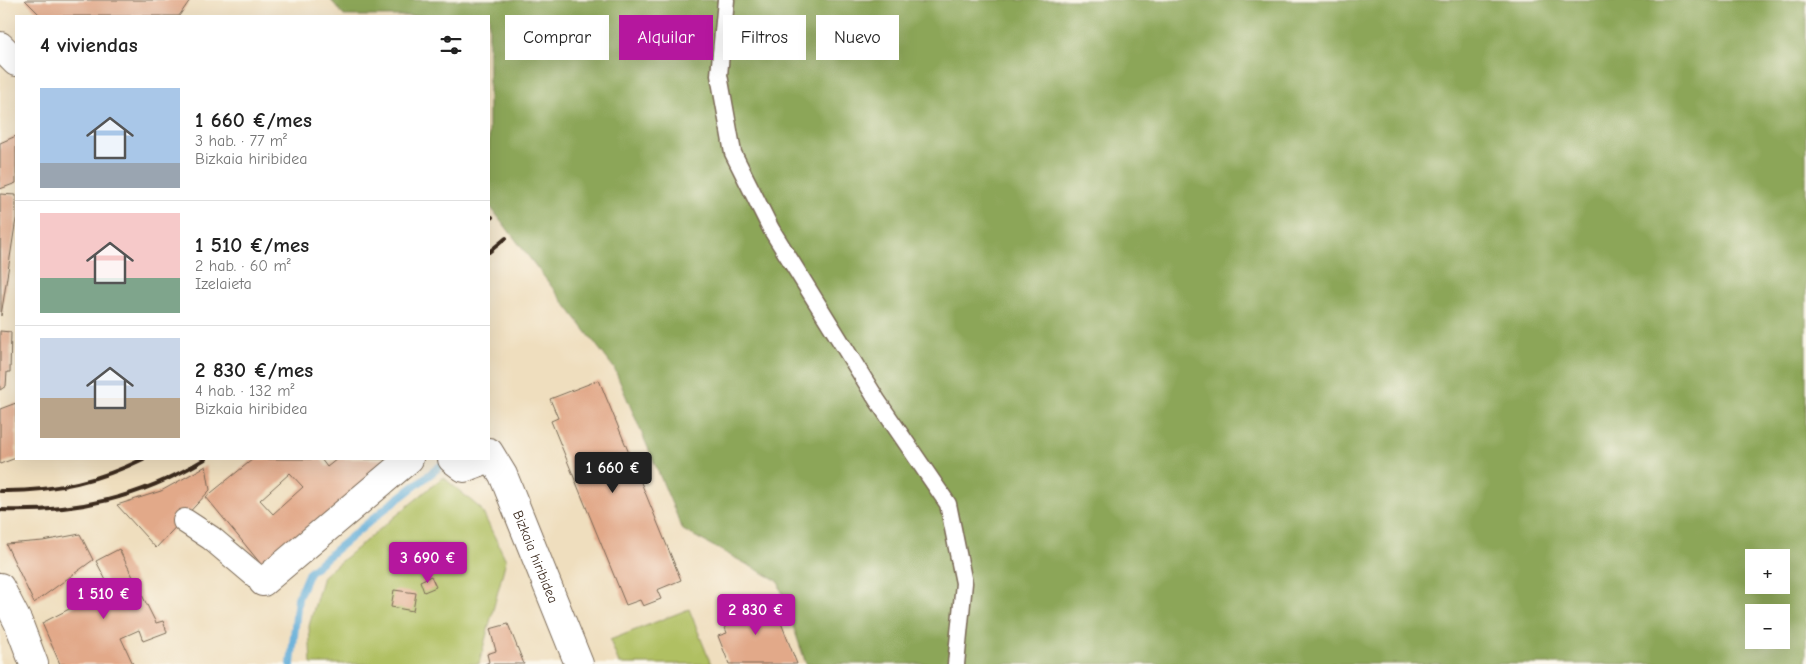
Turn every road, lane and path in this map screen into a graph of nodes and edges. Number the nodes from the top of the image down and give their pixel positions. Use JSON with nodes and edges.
{"nodes":[{"id":1,"x":726,"y":0,"type":"edge"},
{"id":2,"x":0,"y":46,"type":"edge"},
{"id":3,"x":15,"y":61,"type":"edge"},
{"id":4,"x":490,"y":457,"type":"edge"},
{"id":5,"x":408,"y":460,"type":"edge"},
{"id":6,"x":453,"y":460,"type":"edge"},
{"id":7,"x":481,"y":460,"type":"edge"},
{"id":8,"x":184,"y":521,"type":"dead end"},
{"id":9,"x":263,"y":582,"type":"joint"},
{"id":10,"x":0,"y":587,"type":"edge"},
{"id":11,"x":34,"y":664,"type":"edge"},
{"id":12,"x":579,"y":664,"type":"edge"},
{"id":13,"x":956,"y":664,"type":"edge"}],
"edges":[{"from":1,"to":13,"type":"lane"},
{"from":2,"to":3,"type":"street"},
{"from":4,"to":12,"type":"street","name":"Bizkaia hiribidea"},
{"from":5,"to":9,"type":"street"},
{"from":6,"to":7,"type":"street"},
{"from":8,"to":9,"type":"street"},
{"from":10,"to":11,"type":"street"}]}
